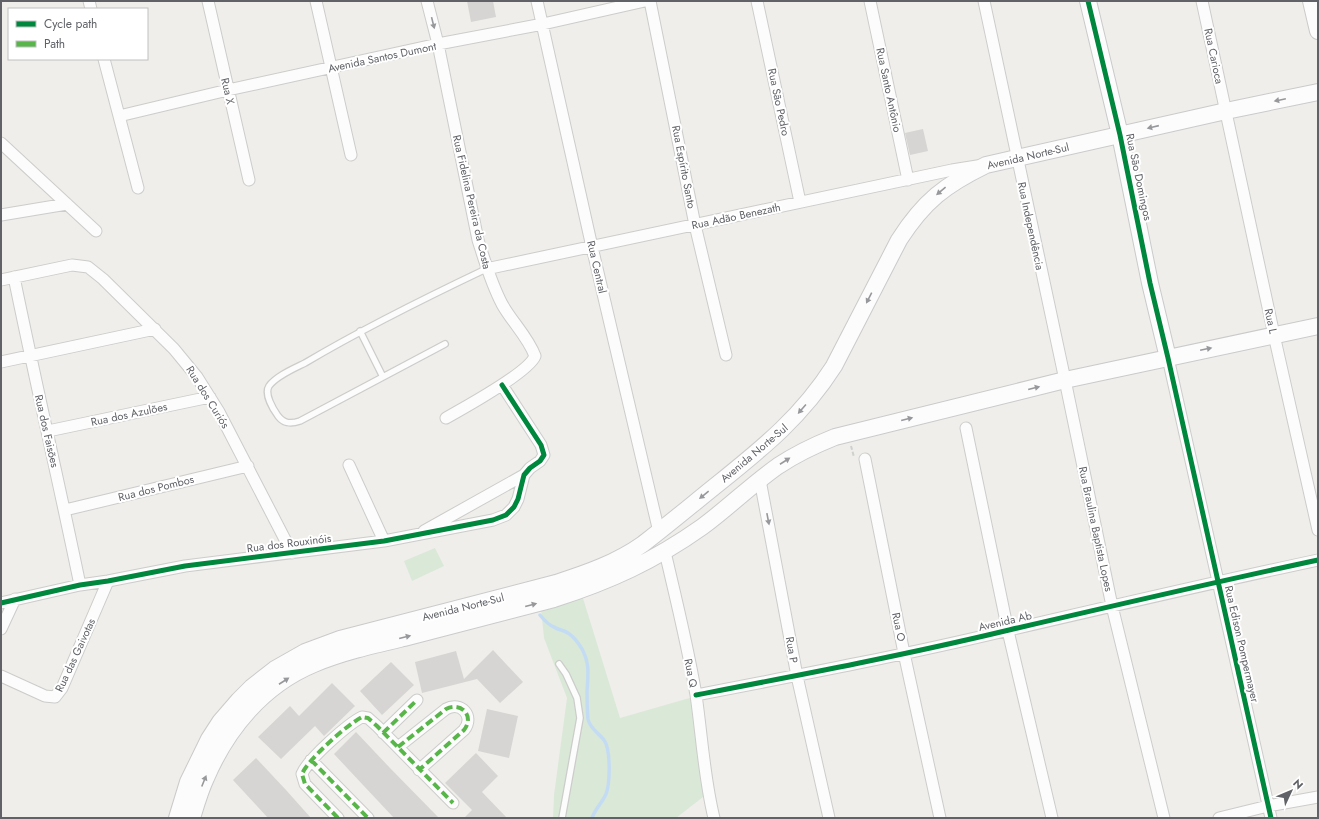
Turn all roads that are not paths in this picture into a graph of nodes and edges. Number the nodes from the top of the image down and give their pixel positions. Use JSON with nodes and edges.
{"nodes":[{"id":1,"x":208,"y":1,"type":"edge"},
{"id":2,"x":316,"y":1,"type":"edge"},
{"id":3,"x":427,"y":1,"type":"edge"},
{"id":4,"x":537,"y":1,"type":"edge"},
{"id":5,"x":645,"y":1,"type":"edge"},
{"id":6,"x":650,"y":1,"type":"edge"},
{"id":7,"x":757,"y":1,"type":"edge"},
{"id":8,"x":870,"y":1,"type":"edge"},
{"id":9,"x":984,"y":1,"type":"edge"},
{"id":10,"x":1088,"y":1,"type":"edge"},
{"id":11,"x":1202,"y":1,"type":"edge"},
{"id":12,"x":1311,"y":1,"type":"edge"},
{"id":13,"x":543,"y":24,"type":"junction"},
{"id":14,"x":1318,"y":32,"type":"edge"},
{"id":15,"x":438,"y":44,"type":"junction"},
{"id":16,"x":104,"y":60,"type":"edge"},
{"id":17,"x":331,"y":68,"type":"junction"},
{"id":18,"x":228,"y":90,"type":"junction"},
{"id":19,"x":1318,"y":92,"type":"edge"},
{"id":20,"x":1226,"y":111,"type":"junction"},
{"id":21,"x":119,"y":116,"type":"junction"},
{"id":22,"x":1120,"y":135,"type":"junction"},
{"id":23,"x":1,"y":143,"type":"edge"},
{"id":24,"x":351,"y":155,"type":"dead end"},
{"id":25,"x":1017,"y":158,"type":"junction"},
{"id":26,"x":986,"y":165,"type":"junction"},
{"id":27,"x":249,"y":180,"type":"dead end"},
{"id":28,"x":908,"y":180,"type":"junction"},
{"id":29,"x":138,"y":188,"type":"dead end"},
{"id":30,"x":800,"y":202,"type":"junction"},
{"id":31,"x":67,"y":204,"type":"junction"},
{"id":32,"x":1,"y":215,"type":"edge"},
{"id":33,"x":695,"y":225,"type":"junction"},
{"id":34,"x":96,"y":231,"type":"dead end"},
{"id":35,"x":592,"y":247,"type":"junction"},
{"id":36,"x":486,"y":269,"type":"junction"},
{"id":37,"x":14,"y":277,"type":"junction"},
{"id":38,"x":1,"y":280,"type":"edge"},
{"id":39,"x":1318,"y":326,"type":"edge"},
{"id":40,"x":155,"y":329,"type":"junction"},
{"id":41,"x":360,"y":331,"type":"junction"},
{"id":42,"x":1274,"y":335,"type":"junction"},
{"id":43,"x":445,"y":344,"type":"dead end"},
{"id":44,"x":30,"y":355,"type":"junction"},
{"id":45,"x":726,"y":355,"type":"dead end"},
{"id":46,"x":1168,"y":358,"type":"junction"},
{"id":47,"x":1,"y":362,"type":"edge"},
{"id":48,"x":383,"y":377,"type":"junction"},
{"id":49,"x":1065,"y":380,"type":"junction"},
{"id":50,"x":502,"y":385,"type":"junction"},
{"id":51,"x":210,"y":397,"type":"junction"},
{"id":52,"x":446,"y":418,"type":"dead end"},
{"id":53,"x":966,"y":428,"type":"dead end"},
{"id":54,"x":48,"y":431,"type":"junction"},
{"id":55,"x":865,"y":459,"type":"road end"},
{"id":56,"x":349,"y":465,"type":"dead end"},
{"id":57,"x":248,"y":466,"type":"junction"},
{"id":58,"x":524,"y":475,"type":"junction"},
{"id":59,"x":760,"y":480,"type":"junction"},
{"id":60,"x":65,"y":510,"type":"junction"},
{"id":61,"x":1318,"y":530,"type":"edge"},
{"id":62,"x":658,"y":532,"type":"junction"},
{"id":63,"x":416,"y":536,"type":"junction"},
{"id":64,"x":384,"y":541,"type":"junction"},
{"id":65,"x":665,"y":552,"type":"junction"},
{"id":66,"x":292,"y":553,"type":"junction"},
{"id":67,"x":1318,"y":560,"type":"edge"},
{"id":68,"x":108,"y":581,"type":"junction"},
{"id":69,"x":1218,"y":581,"type":"junction"},
{"id":70,"x":80,"y":585,"type":"junction"},
{"id":71,"x":15,"y":599,"type":"junction"},
{"id":72,"x":1,"y":602,"type":"edge"},
{"id":73,"x":1112,"y":606,"type":"junction"},
{"id":74,"x":1,"y":628,"type":"edge"},
{"id":75,"x":1008,"y":631,"type":"junction"},
{"id":76,"x":904,"y":654,"type":"junction"},
{"id":77,"x":559,"y":664,"type":"dead end"},
{"id":78,"x":1,"y":676,"type":"edge"},
{"id":79,"x":797,"y":676,"type":"junction"},
{"id":80,"x":696,"y":695,"type":"junction"},
{"id":81,"x":417,"y":700,"type":"dead end"},
{"id":82,"x":383,"y":732,"type":"junction"},
{"id":83,"x":398,"y":747,"type":"junction"},
{"id":84,"x":311,"y":760,"type":"junction"},
{"id":85,"x":419,"y":770,"type":"junction"},
{"id":86,"x":1318,"y":797,"type":"edge"},
{"id":87,"x":453,"y":804,"type":"dead end"},
{"id":88,"x":1268,"y":806,"type":"junction"},
{"id":89,"x":177,"y":818,"type":"edge"},
{"id":90,"x":192,"y":818,"type":"edge"},
{"id":91,"x":338,"y":818,"type":"edge"},
{"id":92,"x":368,"y":818,"type":"edge"},
{"id":93,"x":562,"y":818,"type":"edge"},
{"id":94,"x":714,"y":818,"type":"edge"},
{"id":95,"x":830,"y":818,"type":"edge"},
{"id":96,"x":940,"y":818,"type":"edge"},
{"id":97,"x":1052,"y":818,"type":"edge"},
{"id":98,"x":1164,"y":818,"type":"edge"},
{"id":99,"x":1219,"y":818,"type":"edge"},
{"id":100,"x":1271,"y":818,"type":"edge"}],
"edges":[{"from":1,"to":18,"type":"street","name":"Rua X"},
{"from":2,"to":17,"type":"street"},
{"from":3,"to":15,"type":"street","name":"Rua Fidelina Pereira da Costa","one_way":true},
{"from":4,"to":13,"type":"street","name":"Rua Central"},
{"from":5,"to":13,"type":"street","name":"Avenida Santos Dumont"},
{"from":6,"to":33,"type":"street","name":"Rua Espírito Santo"},
{"from":7,"to":30,"type":"street","name":"Rua São Pedro"},
{"from":8,"to":28,"type":"street","name":"Rua Santo Antônio"},
{"from":9,"to":25,"type":"street","name":"Rua Independência"},
{"from":10,"to":22,"type":"main road","name":"Rua São Domingos"},
{"from":11,"to":20,"type":"street","name":"Rua Carioca"},
{"from":12,"to":14,"type":"main road"},
{"from":13,"to":15,"type":"street","name":"Avenida Santos Dumont"},
{"from":13,"to":35,"type":"street","name":"Rua Central"},
{"from":15,"to":17,"type":"street","name":"Avenida Santos Dumont"},
{"from":15,"to":36,"type":"street","name":"Rua Fidelina Pereira da Costa"},
{"from":16,"to":21,"type":"street"},
{"from":17,"to":18,"type":"street","name":"Avenida Santos Dumont"},
{"from":17,"to":24,"type":"street"},
{"from":18,"to":21,"type":"street","name":"Avenida Santos Dumont"},
{"from":18,"to":27,"type":"street","name":"Rua X"},
{"from":19,"to":20,"type":"main road","name":"Avenida Norte-Sul","one_way":true},
{"from":20,"to":22,"type":"main road","name":"Avenida Norte-Sul","one_way":true},
{"from":20,"to":42,"type":"street","name":"Rua L"},
{"from":21,"to":29,"type":"street"},
{"from":22,"to":25,"type":"main road","name":"Avenida Norte-Sul"},
{"from":22,"to":46,"type":"main road","name":"Rua São Domingos"},
{"from":23,"to":31,"type":"street"},
{"from":25,"to":26,"type":"main road","name":"Avenida Norte-Sul"},
{"from":25,"to":49,"type":"street","name":"Rua Independência"},
{"from":26,"to":28,"type":"street","name":"Rua Adão Benezath"},
{"from":26,"to":62,"type":"main road","name":"Avenida Norte-Sul","one_way":true},
{"from":28,"to":30,"type":"street","name":"Rua Adão Benezath"},
{"from":30,"to":33,"type":"street","name":"Rua Adão Benezath"},
{"from":31,"to":32,"type":"street"},
{"from":31,"to":34,"type":"street"},
{"from":33,"to":35,"type":"street","name":"Rua Adão Benezath"},
{"from":33,"to":45,"type":"street","name":"Rua Espírito Santo"},
{"from":35,"to":36,"type":"street","name":"Rua Adão Benezath"},
{"from":35,"to":62,"type":"street","name":"Rua Central"},
{"from":36,"to":41,"type":"lane"},
{"from":36,"to":50,"type":"street","name":"Rua Fidelina Pereira da Costa"},
{"from":37,"to":38,"type":"street"},
{"from":37,"to":40,"type":"street","name":"Rua dos Curiós"},
{"from":37,"to":44,"type":"street","name":"Rua dos Faisões"},
{"from":39,"to":42,"type":"main road","name":"Avenida Norte-Sul"},
{"from":40,"to":44,"type":"street"},
{"from":40,"to":51,"type":"street","name":"Rua dos Curiós"},
{"from":41,"to":48,"type":"lane"},
{"from":41,"to":48,"type":"lane"},
{"from":46,"to":42,"type":"main road","name":"Avenida Norte-Sul","one_way":true},
{"from":42,"to":61,"type":"street","name":"Rua L"},
{"from":43,"to":48,"type":"lane"},
{"from":44,"to":47,"type":"street"},
{"from":44,"to":54,"type":"street","name":"Rua dos Faisões"},
{"from":46,"to":49,"type":"main road","name":"Avenida Norte-Sul"},
{"from":46,"to":69,"type":"street","name":"Rua Edison Pompermayer"},
{"from":59,"to":49,"type":"main road","name":"Avenida Norte-Sul","one_way":true},
{"from":49,"to":73,"type":"street","name":"Rua Braulina Baptista Lopes"},
{"from":50,"to":52,"type":"street","name":"Rua Fidelina Pereira da Costa"},
{"from":50,"to":58,"type":"street"},
{"from":51,"to":54,"type":"street","name":"Rua dos Azulões"},
{"from":51,"to":57,"type":"street","name":"Rua dos Curiós"},
{"from":53,"to":75,"type":"street"},
{"from":54,"to":60,"type":"street","name":"Rua dos Faisões"},
{"from":55,"to":76,"type":"street","name":"Rua O"},
{"from":56,"to":64,"type":"street"},
{"from":57,"to":60,"type":"street","name":"Rua dos Pombos"},
{"from":57,"to":66,"type":"street","name":"Rua dos Curiós"},
{"from":58,"to":63,"type":"street"},
{"from":58,"to":63,"type":"street","name":"Rua dos Rouxinóis"},
{"from":59,"to":65,"type":"main road","name":"Avenida Norte-Sul"},
{"from":59,"to":79,"type":"street","name":"Rua P","one_way":true},
{"from":60,"to":70,"type":"street","name":"Rua dos Faisões"},
{"from":62,"to":89,"type":"main road","name":"Avenida Norte-Sul"},
{"from":63,"to":64,"type":"street","name":"Rua dos Rouxinóis"},
{"from":64,"to":66,"type":"street","name":"Rua dos Rouxinóis"},
{"from":65,"to":80,"type":"street","name":"Rua Q"},
{"from":90,"to":65,"type":"main road","name":"Avenida Norte-Sul","one_way":true},
{"from":66,"to":68,"type":"street","name":"Rua dos Rouxinóis"},
{"from":67,"to":69,"type":"street","name":"Avenida Ab"},
{"from":68,"to":70,"type":"street","name":"Rua dos Rouxinóis"},
{"from":68,"to":78,"type":"street","name":"Rua das Gaivotas"},
{"from":69,"to":73,"type":"street","name":"Avenida Ab"},
{"from":69,"to":88,"type":"street","name":"Rua Edison Pompermayer"},
{"from":70,"to":71,"type":"street","name":"Rua dos Rouxinóis"},
{"from":71,"to":72,"type":"street","name":"Rua dos Rouxinóis"},
{"from":71,"to":74,"type":"street"},
{"from":73,"to":75,"type":"street","name":"Avenida Ab"},
{"from":73,"to":98,"type":"street","name":"Rua Braulina Baptista Lopes"},
{"from":75,"to":76,"type":"street","name":"Avenida Ab"},
{"from":75,"to":97,"type":"street"},
{"from":76,"to":79,"type":"street","name":"Avenida Ab"},
{"from":76,"to":96,"type":"street","name":"Rua O"},
{"from":77,"to":93,"type":"lane"},
{"from":79,"to":80,"type":"street","name":"Avenida Ab"},
{"from":79,"to":95,"type":"street","name":"Rua P"},
{"from":80,"to":94,"type":"street","name":"Rua Q"},
{"from":81,"to":82,"type":"street"},
{"from":82,"to":83,"type":"street"},
{"from":82,"to":84,"type":"street"},
{"from":83,"to":85,"type":"street"},
{"from":83,"to":85,"type":"street"},
{"from":84,"to":91,"type":"street"},
{"from":84,"to":92,"type":"street"},
{"from":85,"to":87,"type":"street"},
{"from":86,"to":88,"type":"street"},
{"from":88,"to":99,"type":"street"},
{"from":88,"to":100,"type":"street","name":"Rua Edison Pompermayer"}]}
